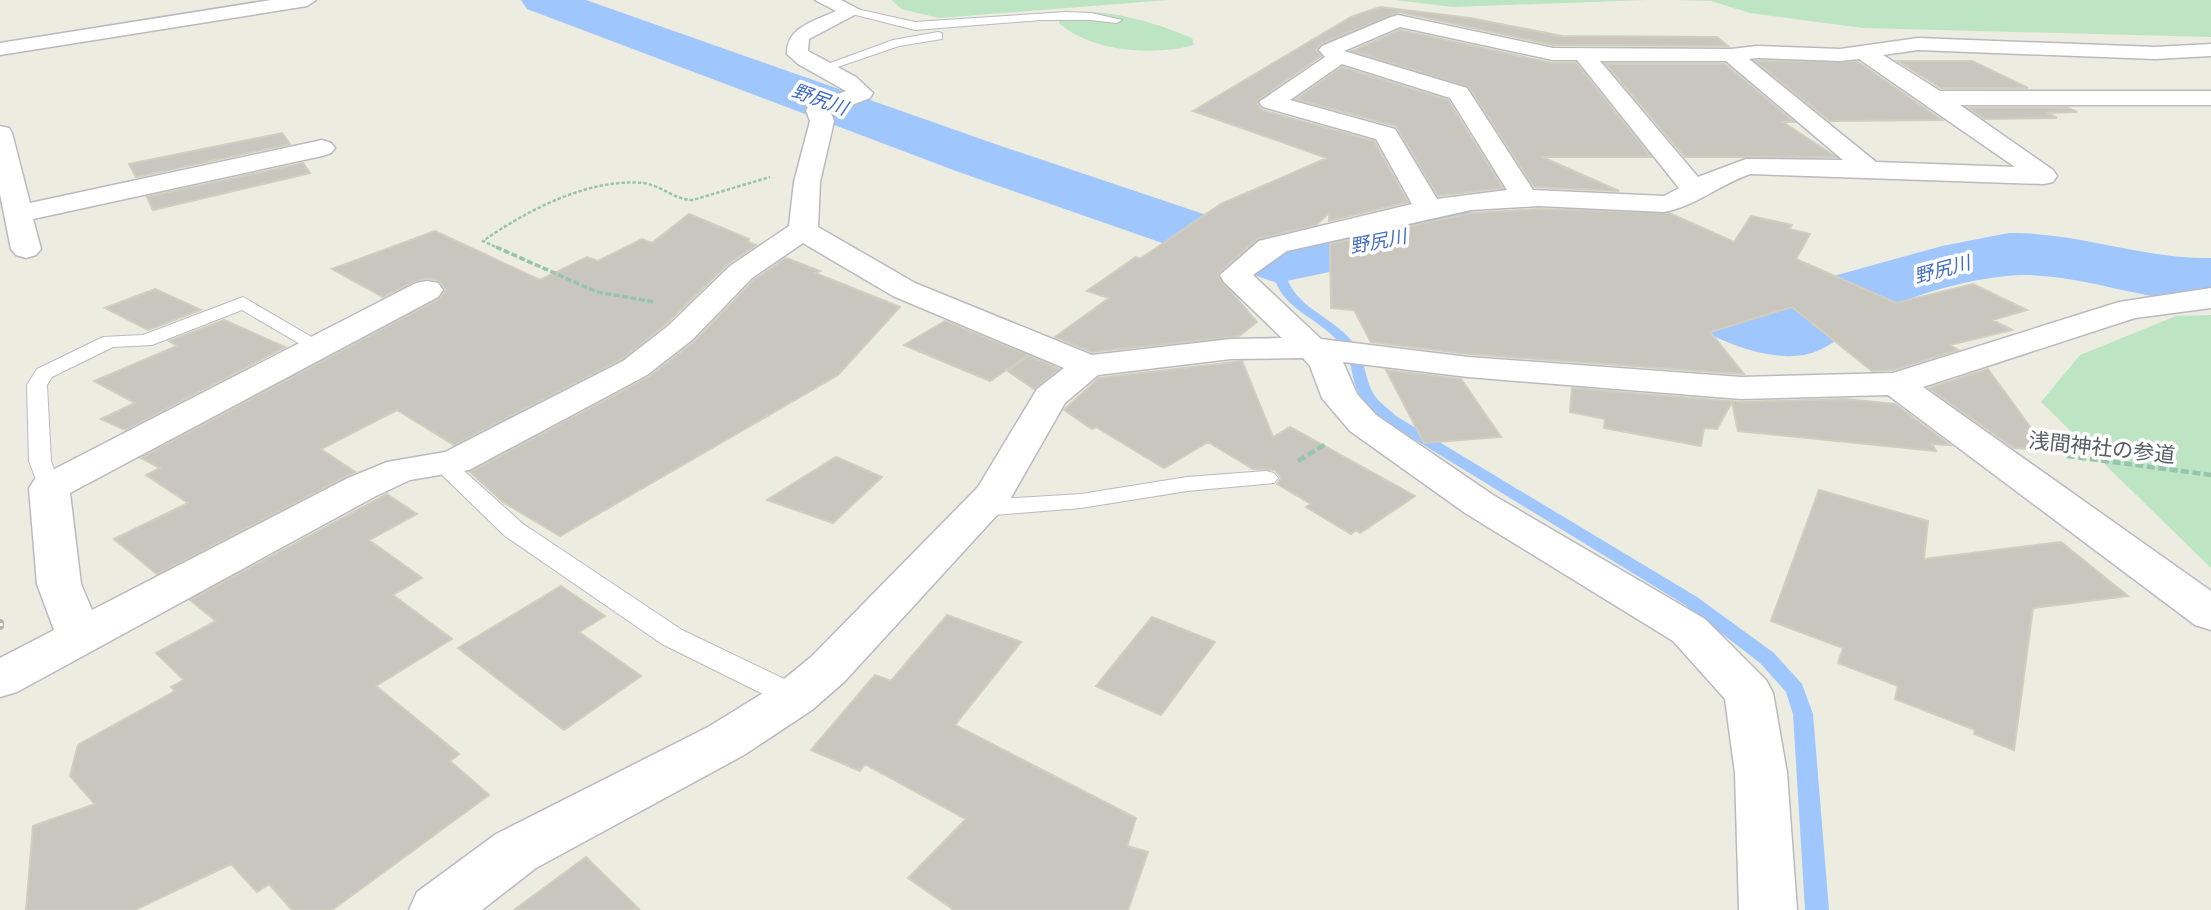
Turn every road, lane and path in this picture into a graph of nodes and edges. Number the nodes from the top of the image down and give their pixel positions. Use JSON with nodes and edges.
{"nodes":[{"id":1,"x":307,"y":0,"type":"edge"},
{"id":2,"x":824,"y":0,"type":"edge"},
{"id":3,"x":852,"y":11,"type":"junction"},
{"id":4,"x":1115,"y":20,"type":"dead end"},
{"id":5,"x":959,"y":34,"type":"dead end"},
{"id":6,"x":0,"y":49,"type":"edge"},
{"id":7,"x":2211,"y":50,"type":"edge"},
{"id":8,"x":1862,"y":51,"type":"junction"},
{"id":9,"x":1584,"y":55,"type":"junction"},
{"id":10,"x":1731,"y":55,"type":"junction"},
{"id":11,"x":1339,"y":57,"type":"junction"},
{"id":12,"x":820,"y":69,"type":"junction"},
{"id":13,"x":1936,"y":98,"type":"junction"},
{"id":14,"x":2211,"y":98,"type":"edge"},
{"id":15,"x":0,"y":132,"type":"edge"},
{"id":16,"x":322,"y":148,"type":"dead end"},
{"id":17,"x":1867,"y":167,"type":"junction"},
{"id":18,"x":809,"y":176,"type":"junction"},
{"id":19,"x":1696,"y":192,"type":"junction"},
{"id":20,"x":1525,"y":198,"type":"junction"},
{"id":21,"x":1430,"y":211,"type":"junction"},
{"id":22,"x":19,"y":214,"type":"junction"},
{"id":23,"x":803,"y":230,"type":"junction"},
{"id":24,"x":26,"y":249,"type":"dead end"},
{"id":25,"x":428,"y":290,"type":"dead end"},
{"id":26,"x":2211,"y":298,"type":"edge"},
{"id":27,"x":705,"y":308,"type":"junction"},
{"id":28,"x":319,"y":347,"type":"junction"},
{"id":29,"x":1320,"y":349,"type":"junction"},
{"id":30,"x":1088,"y":366,"type":"junction"},
{"id":31,"x":1896,"y":384,"type":"junction"},
{"id":32,"x":1363,"y":423,"type":"junction"},
{"id":33,"x":1990,"y":452,"type":"junction"},
{"id":34,"x":449,"y":463,"type":"junction"},
{"id":35,"x":2211,"y":475,"type":"edge"},
{"id":36,"x":1266,"y":478,"type":"joint"},
{"id":37,"x":49,"y":488,"type":"junction"},
{"id":38,"x":981,"y":508,"type":"junction"},
{"id":39,"x":2211,"y":614,"type":"edge"},
{"id":40,"x":80,"y":637,"type":"junction"},
{"id":41,"x":0,"y":679,"type":"edge"},
{"id":42,"x":795,"y":696,"type":"junction"},
{"id":43,"x":438,"y":910,"type":"edge"},
{"id":44,"x":1768,"y":910,"type":"edge"}],
"edges":[{"from":1,"to":6,"type":"street"},
{"from":2,"to":3,"type":"street"},
{"from":3,"to":4,"type":"lane"},
{"from":3,"to":12,"type":"street"},
{"from":5,"to":12,"type":"lane"},
{"from":7,"to":8,"type":"street"},
{"from":8,"to":10,"type":"street"},
{"from":8,"to":13,"type":"street"},
{"from":9,"to":10,"type":"street"},
{"from":9,"to":11,"type":"street"},
{"from":9,"to":19,"type":"street"},
{"from":10,"to":17,"type":"street"},
{"from":11,"to":20,"type":"street"},
{"from":11,"to":21,"type":"street"},
{"from":12,"to":18,"type":"street"},
{"from":13,"to":14,"type":"street"},
{"from":13,"to":17,"type":"street"},
{"from":15,"to":22,"type":"street"},
{"from":16,"to":22,"type":"street"},
{"from":17,"to":19,"type":"street"},
{"from":18,"to":23,"type":"street"},
{"from":18,"to":27,"type":"path"},
{"from":19,"to":20,"type":"street"},
{"from":20,"to":21,"type":"street"},
{"from":21,"to":29,"type":"street"},
{"from":22,"to":24,"type":"street"},
{"from":23,"to":27,"type":"street"},
{"from":23,"to":30,"type":"street"},
{"from":25,"to":28,"type":"street"},
{"from":26,"to":31,"type":"street"},
{"from":27,"to":34,"type":"street"},
{"from":28,"to":37,"type":"street"},
{"from":28,"to":37,"type":"lane"},
{"from":29,"to":30,"type":"street"},
{"from":29,"to":31,"type":"street"},
{"from":29,"to":32,"type":"street"},
{"from":30,"to":38,"type":"street"},
{"from":31,"to":33,"type":"street"},
{"from":32,"to":36,"type":"path"},
{"from":32,"to":44,"type":"street"},
{"from":33,"to":35,"type":"path","name":"浅間神社の参道"},
{"from":33,"to":39,"type":"street"},
{"from":34,"to":40,"type":"street"},
{"from":34,"to":42,"type":"lane"},
{"from":36,"to":38,"type":"lane"},
{"from":37,"to":40,"type":"street"},
{"from":38,"to":42,"type":"street"},
{"from":40,"to":41,"type":"street"},
{"from":42,"to":43,"type":"street"}]}
